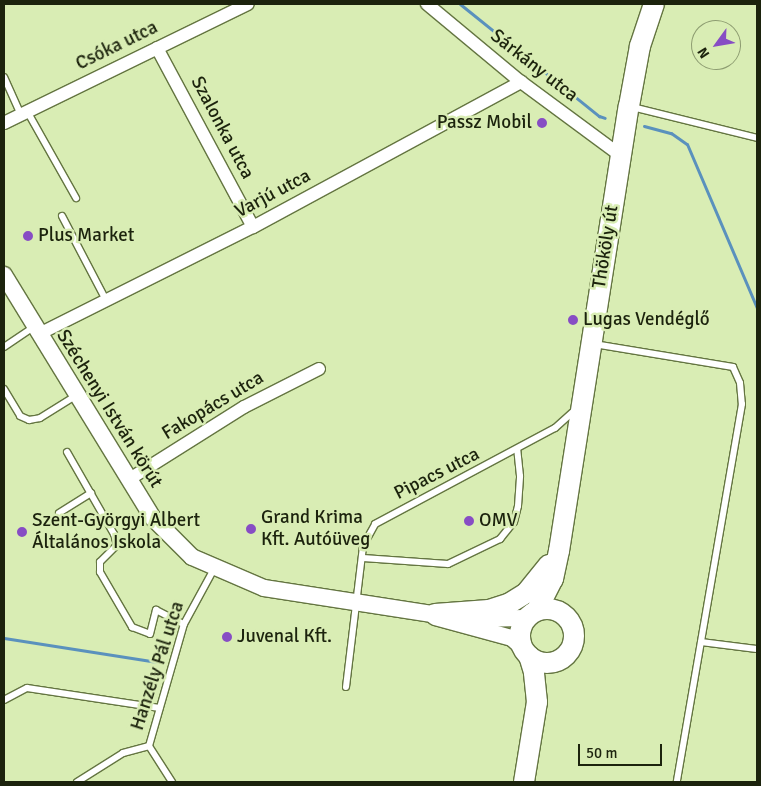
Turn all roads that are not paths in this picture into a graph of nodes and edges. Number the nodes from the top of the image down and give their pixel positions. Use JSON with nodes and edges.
{"nodes":[{"id":1,"x":248,"y":4,"type":"edge"},
{"id":2,"x":426,"y":4,"type":"edge"},
{"id":3,"x":654,"y":4,"type":"edge"},
{"id":4,"x":157,"y":48,"type":"junction"},
{"id":5,"x":4,"y":77,"type":"edge"},
{"id":6,"x":522,"y":82,"type":"junction"},
{"id":7,"x":629,"y":106,"type":"junction"},
{"id":8,"x":24,"y":113,"type":"junction"},
{"id":9,"x":4,"y":123,"type":"edge"},
{"id":10,"x":757,"y":138,"type":"edge"},
{"id":11,"x":620,"y":155,"type":"junction"},
{"id":12,"x":76,"y":198,"type":"dead end"},
{"id":13,"x":62,"y":216,"type":"dead end"},
{"id":14,"x":253,"y":226,"type":"junction"},
{"id":15,"x":4,"y":275,"type":"edge"},
{"id":16,"x":106,"y":300,"type":"junction"},
{"id":17,"x":37,"y":330,"type":"junction"},
{"id":18,"x":590,"y":344,"type":"junction"},
{"id":19,"x":4,"y":347,"type":"edge"},
{"id":20,"x":319,"y":369,"type":"dead end"},
{"id":21,"x":4,"y":388,"type":"edge"},
{"id":22,"x":77,"y":395,"type":"junction"},
{"id":23,"x":581,"y":404,"type":"junction"},
{"id":24,"x":517,"y":449,"type":"junction"},
{"id":25,"x":67,"y":452,"type":"dead end"},
{"id":26,"x":128,"y":480,"type":"junction"},
{"id":27,"x":91,"y":493,"type":"junction"},
{"id":28,"x":59,"y":513,"type":"dead end"},
{"id":29,"x":559,"y":551,"type":"junction"},
{"id":30,"x":363,"y":558,"type":"junction"},
{"id":31,"x":214,"y":569,"type":"junction"},
{"id":32,"x":356,"y":604,"type":"junction"},
{"id":33,"x":428,"y":614,"type":"junction"},
{"id":34,"x":532,"y":614,"type":"junction"},
{"id":35,"x":566,"y":616,"type":"junction"},
{"id":36,"x":184,"y":624,"type":"junction"},
{"id":37,"x":701,"y":642,"type":"junction"},
{"id":38,"x":757,"y":649,"type":"edge"},
{"id":39,"x":525,"y":652,"type":"junction"},
{"id":40,"x":560,"y":660,"type":"junction"},
{"id":41,"x":346,"y":687,"type":"dead end"},
{"id":42,"x":4,"y":700,"type":"edge"},
{"id":43,"x":537,"y":702,"type":"junction"},
{"id":44,"x":160,"y":708,"type":"junction"},
{"id":45,"x":148,"y":746,"type":"junction"},
{"id":46,"x":77,"y":782,"type":"edge"},
{"id":47,"x":172,"y":782,"type":"edge"},
{"id":48,"x":524,"y":782,"type":"edge"},
{"id":49,"x":677,"y":782,"type":"edge"}],
"edges":[{"from":1,"to":4,"type":"street","name":"Csóka utca"},
{"from":2,"to":6,"type":"street","name":"Sárkány utca"},
{"from":3,"to":7,"type":"main road","name":"Thököly út"},
{"from":4,"to":8,"type":"street","name":"Csóka utca"},
{"from":4,"to":14,"type":"street","name":"Szalonka utca"},
{"from":5,"to":8,"type":"lane"},
{"from":6,"to":11,"type":"street","name":"Sárkány utca"},
{"from":6,"to":14,"type":"street","name":"Varjú utca"},
{"from":7,"to":10,"type":"lane"},
{"from":7,"to":11,"type":"main road","name":"Thököly út"},
{"from":8,"to":9,"type":"street","name":"Csóka utca"},
{"from":8,"to":12,"type":"lane"},
{"from":11,"to":18,"type":"main road","name":"Thököly út"},
{"from":13,"to":16,"type":"lane"},
{"from":14,"to":16,"type":"street","name":"Varjú utca"},
{"from":15,"to":17,"type":"street","name":"Széchenyi István körút"},
{"from":16,"to":17,"type":"street","name":"Varjú utca"},
{"from":17,"to":19,"type":"lane"},
{"from":17,"to":22,"type":"street","name":"Széchenyi István körút"},
{"from":18,"to":23,"type":"main road","name":"Thököly út"},
{"from":18,"to":37,"type":"lane"},
{"from":20,"to":26,"type":"street","name":"Fakopács utca"},
{"from":21,"to":22,"type":"lane"},
{"from":22,"to":26,"type":"street","name":"Széchenyi István körút"},
{"from":23,"to":24,"type":"lane","name":"Pipacs utca"},
{"from":23,"to":29,"type":"main road","name":"Thököly út"},
{"from":24,"to":30,"type":"lane","name":"Pipacs utca"},
{"from":24,"to":30,"type":"lane"},
{"from":25,"to":27,"type":"lane"},
{"from":26,"to":31,"type":"street","name":"Széchenyi István körút"},
{"from":27,"to":28,"type":"lane"},
{"from":27,"to":36,"type":"lane"},
{"from":29,"to":33,"type":"main road"},
{"from":29,"to":34,"type":"main road","name":"Thököly út"},
{"from":29,"to":35,"type":"main road","name":"Thököly út"},
{"from":30,"to":32,"type":"lane","name":"Pipacs utca"},
{"from":31,"to":32,"type":"street","name":"Széchenyi István körút"},
{"from":31,"to":36,"type":"lane","name":"Hanzély Pál utca"},
{"from":32,"to":33,"type":"street","name":"Széchenyi István körút"},
{"from":32,"to":41,"type":"lane","name":"Pipacs utca"},
{"from":33,"to":34,"type":"street","name":"Széchenyi István körút"},
{"from":33,"to":39,"type":"street","name":"Széchenyi István körút"},
{"from":34,"to":35,"type":"main road"},
{"from":34,"to":39,"type":"main road","name":"Thököly út"},
{"from":35,"to":40,"type":"main road","name":"Thököly út"},
{"from":36,"to":44,"type":"lane","name":"Hanzély Pál utca"},
{"from":37,"to":38,"type":"lane"},
{"from":37,"to":49,"type":"lane"},
{"from":39,"to":40,"type":"main road"},
{"from":39,"to":43,"type":"main road","name":"Thököly út"},
{"from":40,"to":43,"type":"main road"},
{"from":42,"to":44,"type":"lane"},
{"from":43,"to":48,"type":"main road"},
{"from":44,"to":45,"type":"lane","name":"Hanzély Pál utca"},
{"from":45,"to":46,"type":"lane"},
{"from":45,"to":47,"type":"lane"}]}
